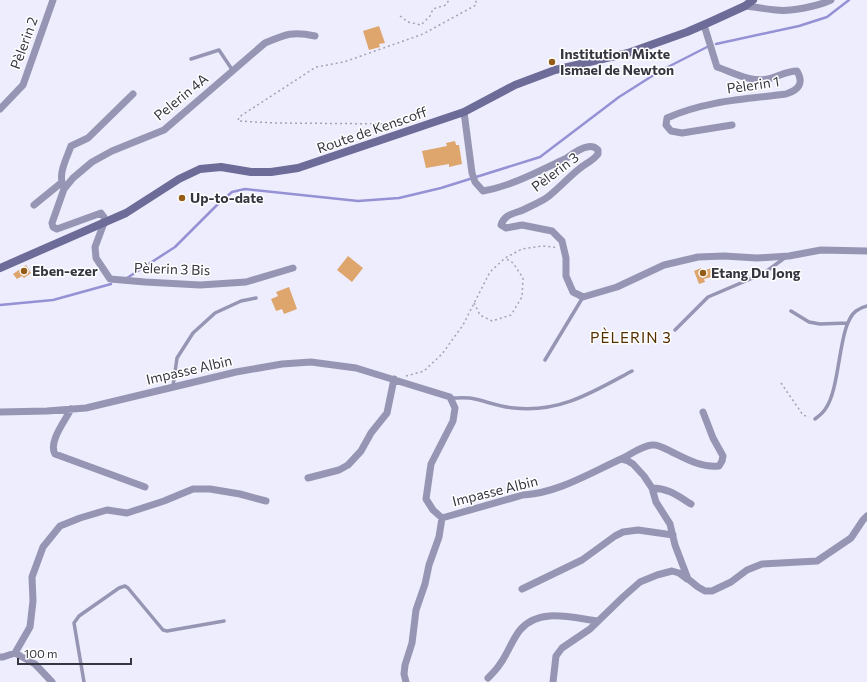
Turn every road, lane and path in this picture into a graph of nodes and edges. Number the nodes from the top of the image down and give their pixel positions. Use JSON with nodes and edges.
{"nodes":[{"id":1,"x":53,"y":0,"type":"edge"},
{"id":2,"x":448,"y":0,"type":"edge"},
{"id":3,"x":476,"y":0,"type":"edge"},
{"id":4,"x":754,"y":0,"type":"edge"},
{"id":5,"x":831,"y":0,"type":"edge"},
{"id":6,"x":745,"y":6,"type":"junction"},
{"id":7,"x":400,"y":16,"type":"dead end"},
{"id":8,"x":704,"y":25,"type":"junction"},
{"id":9,"x":315,"y":36,"type":"dead end"},
{"id":10,"x":190,"y":59,"type":"dead end"},
{"id":11,"x":234,"y":71,"type":"junction"},
{"id":12,"x":133,"y":94,"type":"dead end"},
{"id":13,"x":0,"y":109,"type":"edge"},
{"id":14,"x":464,"y":112,"type":"junction"},
{"id":15,"x":405,"y":125,"type":"dead end"},
{"id":16,"x":732,"y":125,"type":"dead end"},
{"id":17,"x":62,"y":186,"type":"junction"},
{"id":18,"x":34,"y":205,"type":"dead end"},
{"id":19,"x":104,"y":223,"type":"junction"},
{"id":20,"x":867,"y":252,"type":"edge"},
{"id":21,"x":789,"y":256,"type":"junction"},
{"id":22,"x":505,"y":258,"type":"junction"},
{"id":23,"x":566,"y":258,"type":"junction"},
{"id":24,"x":0,"y":268,"type":"edge"},
{"id":25,"x":293,"y":268,"type":"dead end"},
{"id":26,"x":584,"y":297,"type":"junction"},
{"id":27,"x":256,"y":298,"type":"dead end"},
{"id":28,"x":474,"y":303,"type":"junction"},
{"id":29,"x":867,"y":306,"type":"edge"},
{"id":30,"x":791,"y":312,"type":"dead end"},
{"id":31,"x":847,"y":323,"type":"junction"},
{"id":32,"x":675,"y":330,"type":"dead end"},
{"id":33,"x":545,"y":360,"type":"dead end"},
{"id":34,"x":632,"y":371,"type":"dead end"},
{"id":35,"x":394,"y":379,"type":"junction"},
{"id":36,"x":781,"y":383,"type":"dead end"},
{"id":37,"x":173,"y":386,"type":"junction"},
{"id":38,"x":450,"y":398,"type":"junction"},
{"id":39,"x":71,"y":409,"type":"junction"},
{"id":40,"x":0,"y":412,"type":"edge"},
{"id":41,"x":703,"y":412,"type":"dead end"},
{"id":42,"x":815,"y":419,"type":"joint"},
{"id":43,"x":621,"y":459,"type":"junction"},
{"id":44,"x":308,"y":478,"type":"dead end"},
{"id":45,"x":145,"y":487,"type":"dead end"},
{"id":46,"x":652,"y":488,"type":"junction"},
{"id":47,"x":266,"y":501,"type":"dead end"},
{"id":48,"x":691,"y":504,"type":"dead end"},
{"id":49,"x":867,"y":516,"type":"edge"},
{"id":50,"x":442,"y":518,"type":"junction"},
{"id":51,"x":673,"y":535,"type":"junction"},
{"id":52,"x":688,"y":579,"type":"junction"},
{"id":53,"x":522,"y":589,"type":"dead end"},
{"id":54,"x":224,"y":621,"type":"dead end"},
{"id":55,"x":598,"y":621,"type":"junction"},
{"id":56,"x":15,"y":653,"type":"junction"},
{"id":57,"x":0,"y":657,"type":"edge"},
{"id":58,"x":488,"y":678,"type":"dead end"},
{"id":59,"x":52,"y":682,"type":"edge"},
{"id":60,"x":84,"y":682,"type":"edge"},
{"id":61,"x":406,"y":682,"type":"edge"},
{"id":62,"x":553,"y":682,"type":"edge"}],
"edges":[{"from":1,"to":13,"type":"street","name":"Pèlerin 2"},
{"from":2,"to":7,"type":"path"},
{"from":3,"to":15,"type":"path"},
{"from":4,"to":6,"type":"main road","name":"Route de Kenscoff"},
{"from":5,"to":6,"type":"street"},
{"from":6,"to":8,"type":"main road","name":"Route de Kenscoff"},
{"from":8,"to":14,"type":"main road","name":"Route de Kenscoff"},
{"from":8,"to":16,"type":"street","name":"Pèlerin 1"},
{"from":9,"to":11,"type":"street","name":"Pelerin 4A"},
{"from":10,"to":11,"type":"lane"},
{"from":11,"to":17,"type":"street","name":"Pelerin 4A"},
{"from":12,"to":17,"type":"street"},
{"from":14,"to":19,"type":"main road","name":"Route de Kenscoff"},
{"from":14,"to":23,"type":"street","name":"Pèlerin 3"},
{"from":17,"to":18,"type":"street"},
{"from":17,"to":19,"type":"street"},
{"from":19,"to":24,"type":"main road","name":"Route de Kenscoff"},
{"from":19,"to":25,"type":"street","name":"Pèlerin 3 Bis"},
{"from":20,"to":21,"type":"street"},
{"from":21,"to":26,"type":"street"},
{"from":21,"to":32,"type":"lane"},
{"from":22,"to":23,"type":"path"},
{"from":22,"to":28,"type":"path"},
{"from":22,"to":28,"type":"path"},
{"from":23,"to":26,"type":"street","name":"Pèlerin 3"},
{"from":26,"to":33,"type":"lane"},
{"from":27,"to":37,"type":"lane"},
{"from":28,"to":35,"type":"path"},
{"from":29,"to":31,"type":"lane"},
{"from":30,"to":31,"type":"lane"},
{"from":31,"to":42,"type":"lane"},
{"from":34,"to":38,"type":"lane"},
{"from":35,"to":37,"type":"street","name":"Impasse Albin"},
{"from":35,"to":38,"type":"street","name":"Impasse Albin"},
{"from":35,"to":44,"type":"street"},
{"from":36,"to":42,"type":"path"},
{"from":37,"to":39,"type":"street","name":"Impasse Albin"},
{"from":38,"to":50,"type":"street","name":"Impasse Albin"},
{"from":39,"to":40,"type":"street","name":"Impasse Albin"},
{"from":39,"to":45,"type":"street"},
{"from":41,"to":43,"type":"street","name":"Impasse Albin"},
{"from":43,"to":46,"type":"street"},
{"from":43,"to":50,"type":"street","name":"Impasse Albin"},
{"from":46,"to":48,"type":"street"},
{"from":46,"to":51,"type":"street"},
{"from":47,"to":56,"type":"street"},
{"from":49,"to":52,"type":"street"},
{"from":50,"to":61,"type":"street"},
{"from":51,"to":52,"type":"street"},
{"from":51,"to":53,"type":"street"},
{"from":52,"to":55,"type":"street"},
{"from":54,"to":60,"type":"lane"},
{"from":55,"to":58,"type":"street"},
{"from":55,"to":62,"type":"street"},
{"from":56,"to":57,"type":"street"},
{"from":56,"to":59,"type":"street"}]}
